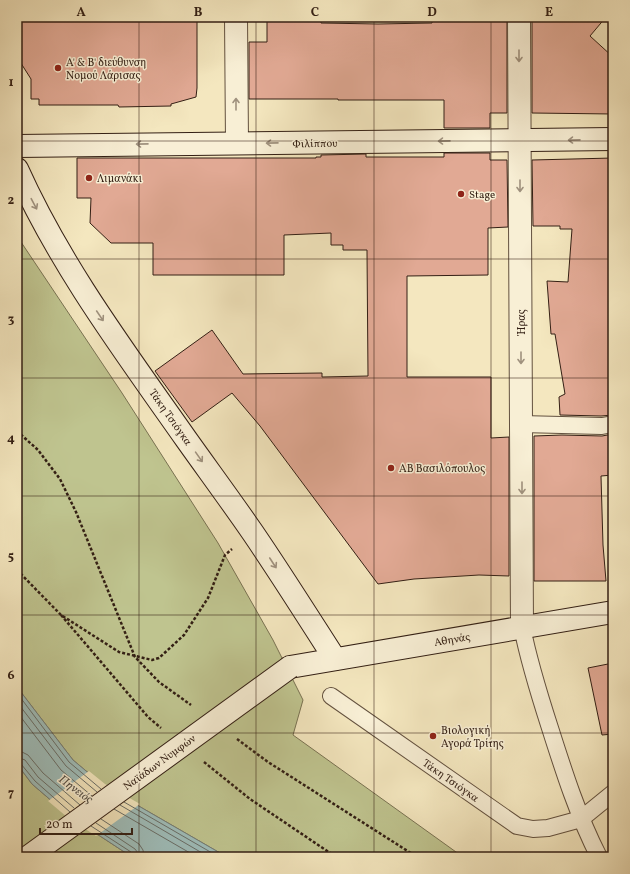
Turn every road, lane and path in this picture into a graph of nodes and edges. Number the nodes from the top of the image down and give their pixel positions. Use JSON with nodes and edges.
{"nodes":[{"id":1,"x":236,"y":17,"type":"edge"},
{"id":2,"x":519,"y":17,"type":"edge"},
{"id":3,"x":613,"y":139,"type":"edge"},
{"id":4,"x":519,"y":140,"type":"junction"},
{"id":5,"x":237,"y":144,"type":"junction"},
{"id":6,"x":17,"y":146,"type":"edge"},
{"id":7,"x":17,"y":169,"type":"edge"},
{"id":8,"x":521,"y":424,"type":"junction"},
{"id":9,"x":613,"y":424,"type":"edge"},
{"id":10,"x":17,"y":431,"type":"edge"},
{"id":11,"x":227,"y":553,"type":"dead end"},
{"id":12,"x":17,"y":570,"type":"edge"},
{"id":13,"x":613,"y":612,"type":"edge"},
{"id":14,"x":522,"y":627,"type":"junction"},
{"id":15,"x":135,"y":657,"type":"junction"},
{"id":16,"x":335,"y":659,"type":"junction"},
{"id":17,"x":290,"y":667,"type":"joint"},
{"id":18,"x":331,"y":696,"type":"dead end"},
{"id":19,"x":191,"y":706,"type":"dead end"},
{"id":20,"x":236,"y":739,"type":"dead end"},
{"id":21,"x":613,"y":793,"type":"edge"},
{"id":22,"x":581,"y":819,"type":"junction"},
{"id":23,"x":28,"y":857,"type":"edge"},
{"id":24,"x":417,"y":857,"type":"edge"},
{"id":25,"x":599,"y":857,"type":"edge"}],
"edges":[{"from":5,"to":1,"type":"street","one_way":true},
{"from":2,"to":4,"type":"street","name":"Ήρας","one_way":true},
{"from":3,"to":4,"type":"street","name":"Φιλίππου","one_way":true},
{"from":4,"to":5,"type":"street","name":"Φιλίππου","one_way":true},
{"from":4,"to":8,"type":"street","name":"Ήρας","one_way":true},
{"from":5,"to":6,"type":"street","name":"Φιλίππου","one_way":true},
{"from":7,"to":16,"type":"street","name":"Τάκη Τσιόγκα","one_way":true},
{"from":8,"to":9,"type":"lane"},
{"from":8,"to":14,"type":"street","name":"Ήρας","one_way":true},
{"from":10,"to":15,"type":"path"},
{"from":11,"to":15,"type":"path"},
{"from":12,"to":15,"type":"path"},
{"from":13,"to":14,"type":"street","name":"Αθηνάς"},
{"from":14,"to":16,"type":"street","name":"Αθηνάς"},
{"from":14,"to":22,"type":"lane"},
{"from":15,"to":19,"type":"path"},
{"from":16,"to":17,"type":"street","name":"Αθηνάς"},
{"from":17,"to":23,"type":"street","name":"Ναϊάδων Νυμφών","bridge":true},
{"from":18,"to":22,"type":"lane","name":"Τάκη Τσιόγκα"},
{"from":20,"to":24,"type":"path"},
{"from":21,"to":22,"type":"lane"},
{"from":22,"to":25,"type":"lane"}]}
